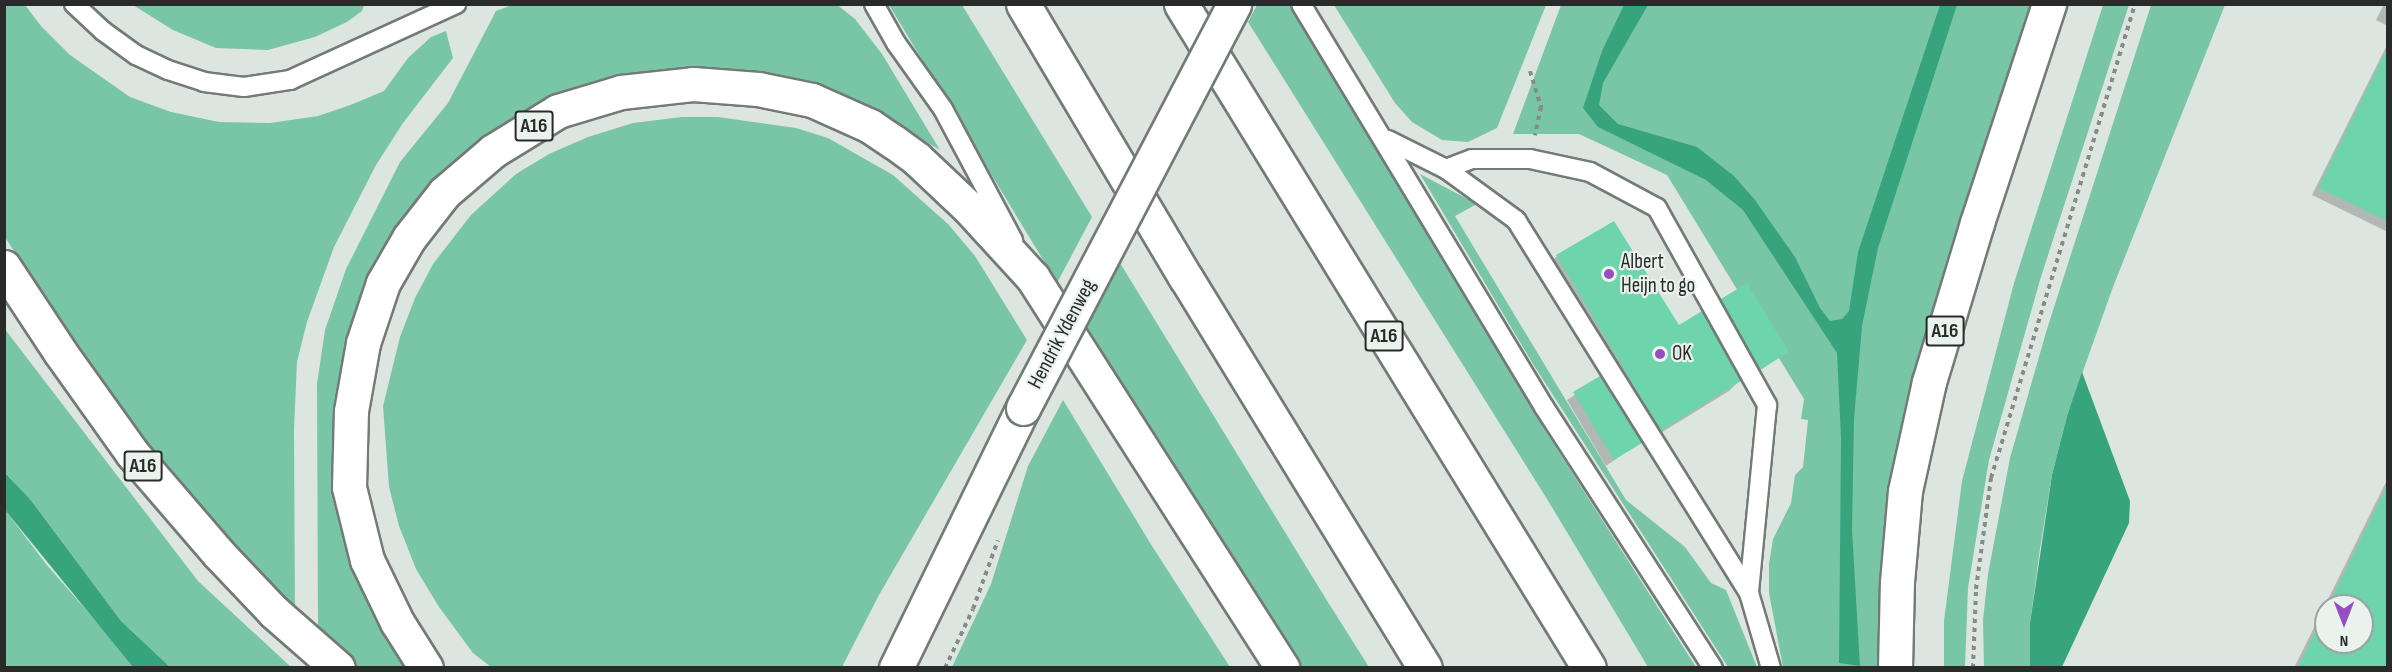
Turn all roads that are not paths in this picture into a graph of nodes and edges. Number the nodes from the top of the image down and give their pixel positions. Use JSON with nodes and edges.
{"nodes":[{"id":1,"x":74,"y":4,"type":"edge"},
{"id":2,"x":456,"y":4,"type":"edge"},
{"id":3,"x":874,"y":4,"type":"edge"},
{"id":4,"x":1023,"y":4,"type":"edge"},
{"id":5,"x":1181,"y":4,"type":"edge"},
{"id":6,"x":1234,"y":4,"type":"edge"},
{"id":7,"x":1301,"y":4,"type":"edge"},
{"id":8,"x":2049,"y":4,"type":"edge"},
{"id":9,"x":1384,"y":138,"type":"junction"},
{"id":10,"x":1446,"y":170,"type":"junction"},
{"id":11,"x":4,"y":267,"type":"edge"},
{"id":12,"x":1033,"y":278,"type":"junction"},
{"id":13,"x":1749,"y":594,"type":"junction"},
{"id":14,"x":338,"y":668,"type":"edge"},
{"id":15,"x":426,"y":668,"type":"edge"},
{"id":16,"x":896,"y":668,"type":"edge"},
{"id":17,"x":1281,"y":668,"type":"edge"},
{"id":18,"x":1425,"y":668,"type":"edge"},
{"id":19,"x":1588,"y":668,"type":"edge"},
{"id":20,"x":1713,"y":668,"type":"edge"},
{"id":21,"x":1771,"y":668,"type":"edge"},
{"id":22,"x":1895,"y":668,"type":"edge"}],
"edges":[{"from":1,"to":2,"type":"lane"},
{"from":3,"to":12,"type":"lane","number":"A16"},
{"from":4,"to":18,"type":"main road"},
{"from":5,"to":19,"type":"main road","number":"A16"},
{"from":6,"to":16,"type":"main road","name":"Hendrik Ydenweg","bridge":true},
{"from":7,"to":9,"type":"lane"},
{"from":8,"to":22,"type":"main road","number":"A16"},
{"from":9,"to":10,"type":"lane"},
{"from":9,"to":20,"type":"lane"},
{"from":10,"to":13,"type":"lane"},
{"from":10,"to":13,"type":"lane"},
{"from":11,"to":14,"type":"main road","number":"A16"},
{"from":12,"to":15,"type":"main road","number":"A16"},
{"from":12,"to":17,"type":"main road","number":"A16"},
{"from":13,"to":21,"type":"lane"}]}
